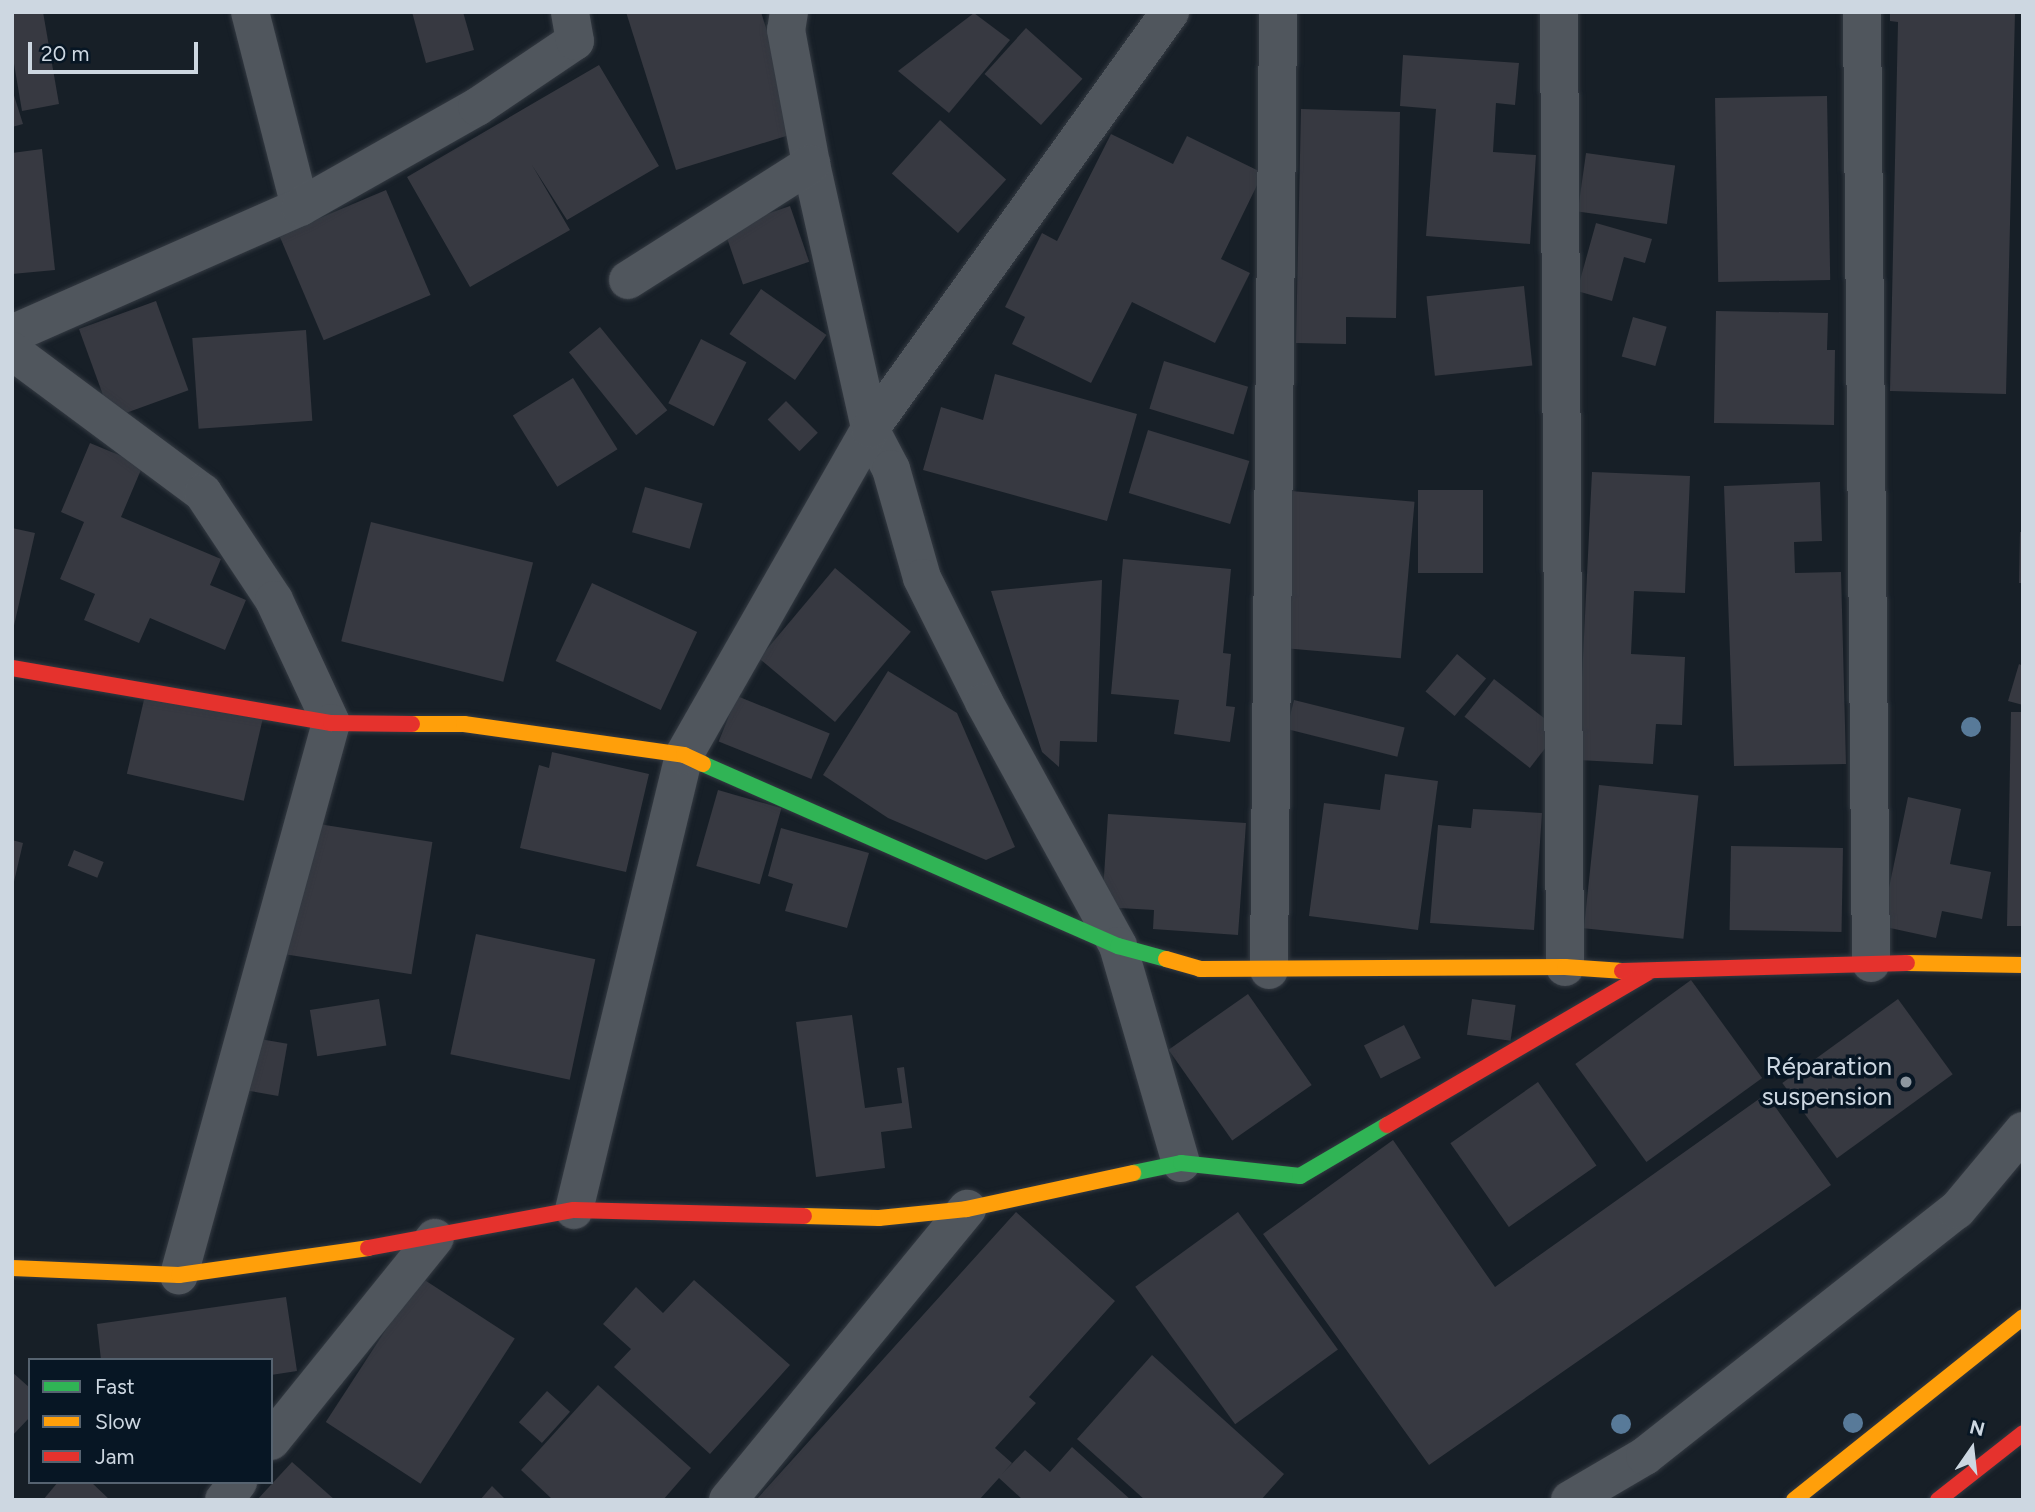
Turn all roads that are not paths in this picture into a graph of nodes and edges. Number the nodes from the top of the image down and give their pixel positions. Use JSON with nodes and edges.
{"nodes":[{"id":1,"x":250,"y":12,"type":"edge"},
{"id":2,"x":570,"y":12,"type":"edge"},
{"id":3,"x":789,"y":12,"type":"edge"},
{"id":4,"x":1170,"y":12,"type":"edge"},
{"id":5,"x":1278,"y":12,"type":"edge"},
{"id":6,"x":1559,"y":12,"type":"edge"},
{"id":7,"x":1862,"y":12,"type":"edge"},
{"id":8,"x":811,"y":164,"type":"junction"},
{"id":9,"x":300,"y":207,"type":"junction"},
{"id":10,"x":628,"y":280,"type":"dead end"},
{"id":11,"x":12,"y":334,"type":"edge"},
{"id":12,"x":12,"y":351,"type":"edge"},
{"id":13,"x":870,"y":429,"type":"junction"},
{"id":14,"x":12,"y":668,"type":"edge"},
{"id":15,"x":331,"y":723,"type":"junction"},
{"id":16,"x":684,"y":755,"type":"junction"},
{"id":17,"x":1118,"y":946,"type":"junction"},
{"id":18,"x":1871,"y":963,"type":"junction"},
{"id":19,"x":2023,"y":965,"type":"edge"},
{"id":20,"x":1566,"y":967,"type":"junction"},
{"id":21,"x":1269,"y":970,"type":"junction"},
{"id":22,"x":1647,"y":973,"type":"junction"},
{"id":23,"x":2023,"y":1131,"type":"edge"},
{"id":24,"x":1181,"y":1163,"type":"junction"},
{"id":25,"x":967,"y":1209,"type":"junction"},
{"id":26,"x":574,"y":1210,"type":"junction"},
{"id":27,"x":435,"y":1238,"type":"junction"},
{"id":28,"x":12,"y":1268,"type":"edge"},
{"id":29,"x":179,"y":1275,"type":"junction"},
{"id":30,"x":2023,"y":1317,"type":"edge"},
{"id":31,"x":2023,"y":1433,"type":"edge"},
{"id":32,"x":273,"y":1439,"type":"edge"},
{"id":33,"x":237,"y":1484,"type":"edge"},
{"id":34,"x":224,"y":1500,"type":"edge"},
{"id":35,"x":728,"y":1500,"type":"edge"},
{"id":36,"x":1570,"y":1500,"type":"edge"},
{"id":37,"x":1794,"y":1500,"type":"edge"},
{"id":38,"x":1938,"y":1500,"type":"edge"}],
"edges":[{"from":1,"to":9,"type":"street"},
{"from":2,"to":9,"type":"street"},
{"from":3,"to":8,"type":"street"},
{"from":4,"to":13,"type":"street"},
{"from":5,"to":21,"type":"street"},
{"from":6,"to":20,"type":"street"},
{"from":7,"to":18,"type":"street"},
{"from":8,"to":10,"type":"street"},
{"from":8,"to":13,"type":"street"},
{"from":9,"to":11,"type":"street"},
{"from":12,"to":15,"type":"street"},
{"from":13,"to":16,"type":"street"},
{"from":13,"to":17,"type":"street"},
{"from":14,"to":15,"type":"street"},
{"from":15,"to":16,"type":"street"},
{"from":15,"to":29,"type":"street"},
{"from":16,"to":17,"type":"street"},
{"from":16,"to":26,"type":"street"},
{"from":17,"to":21,"type":"street"},
{"from":17,"to":24,"type":"street"},
{"from":18,"to":19,"type":"street"},
{"from":18,"to":22,"type":"street"},
{"from":20,"to":21,"type":"street"},
{"from":20,"to":22,"type":"street"},
{"from":22,"to":24,"type":"street"},
{"from":23,"to":36,"type":"street"},
{"from":24,"to":25,"type":"street"},
{"from":25,"to":26,"type":"street"},
{"from":25,"to":35,"type":"street"},
{"from":26,"to":27,"type":"street"},
{"from":27,"to":29,"type":"street"},
{"from":27,"to":32,"type":"street"},
{"from":28,"to":29,"type":"street"},
{"from":30,"to":37,"type":"street"},
{"from":31,"to":38,"type":"street"},
{"from":33,"to":34,"type":"street"}]}
